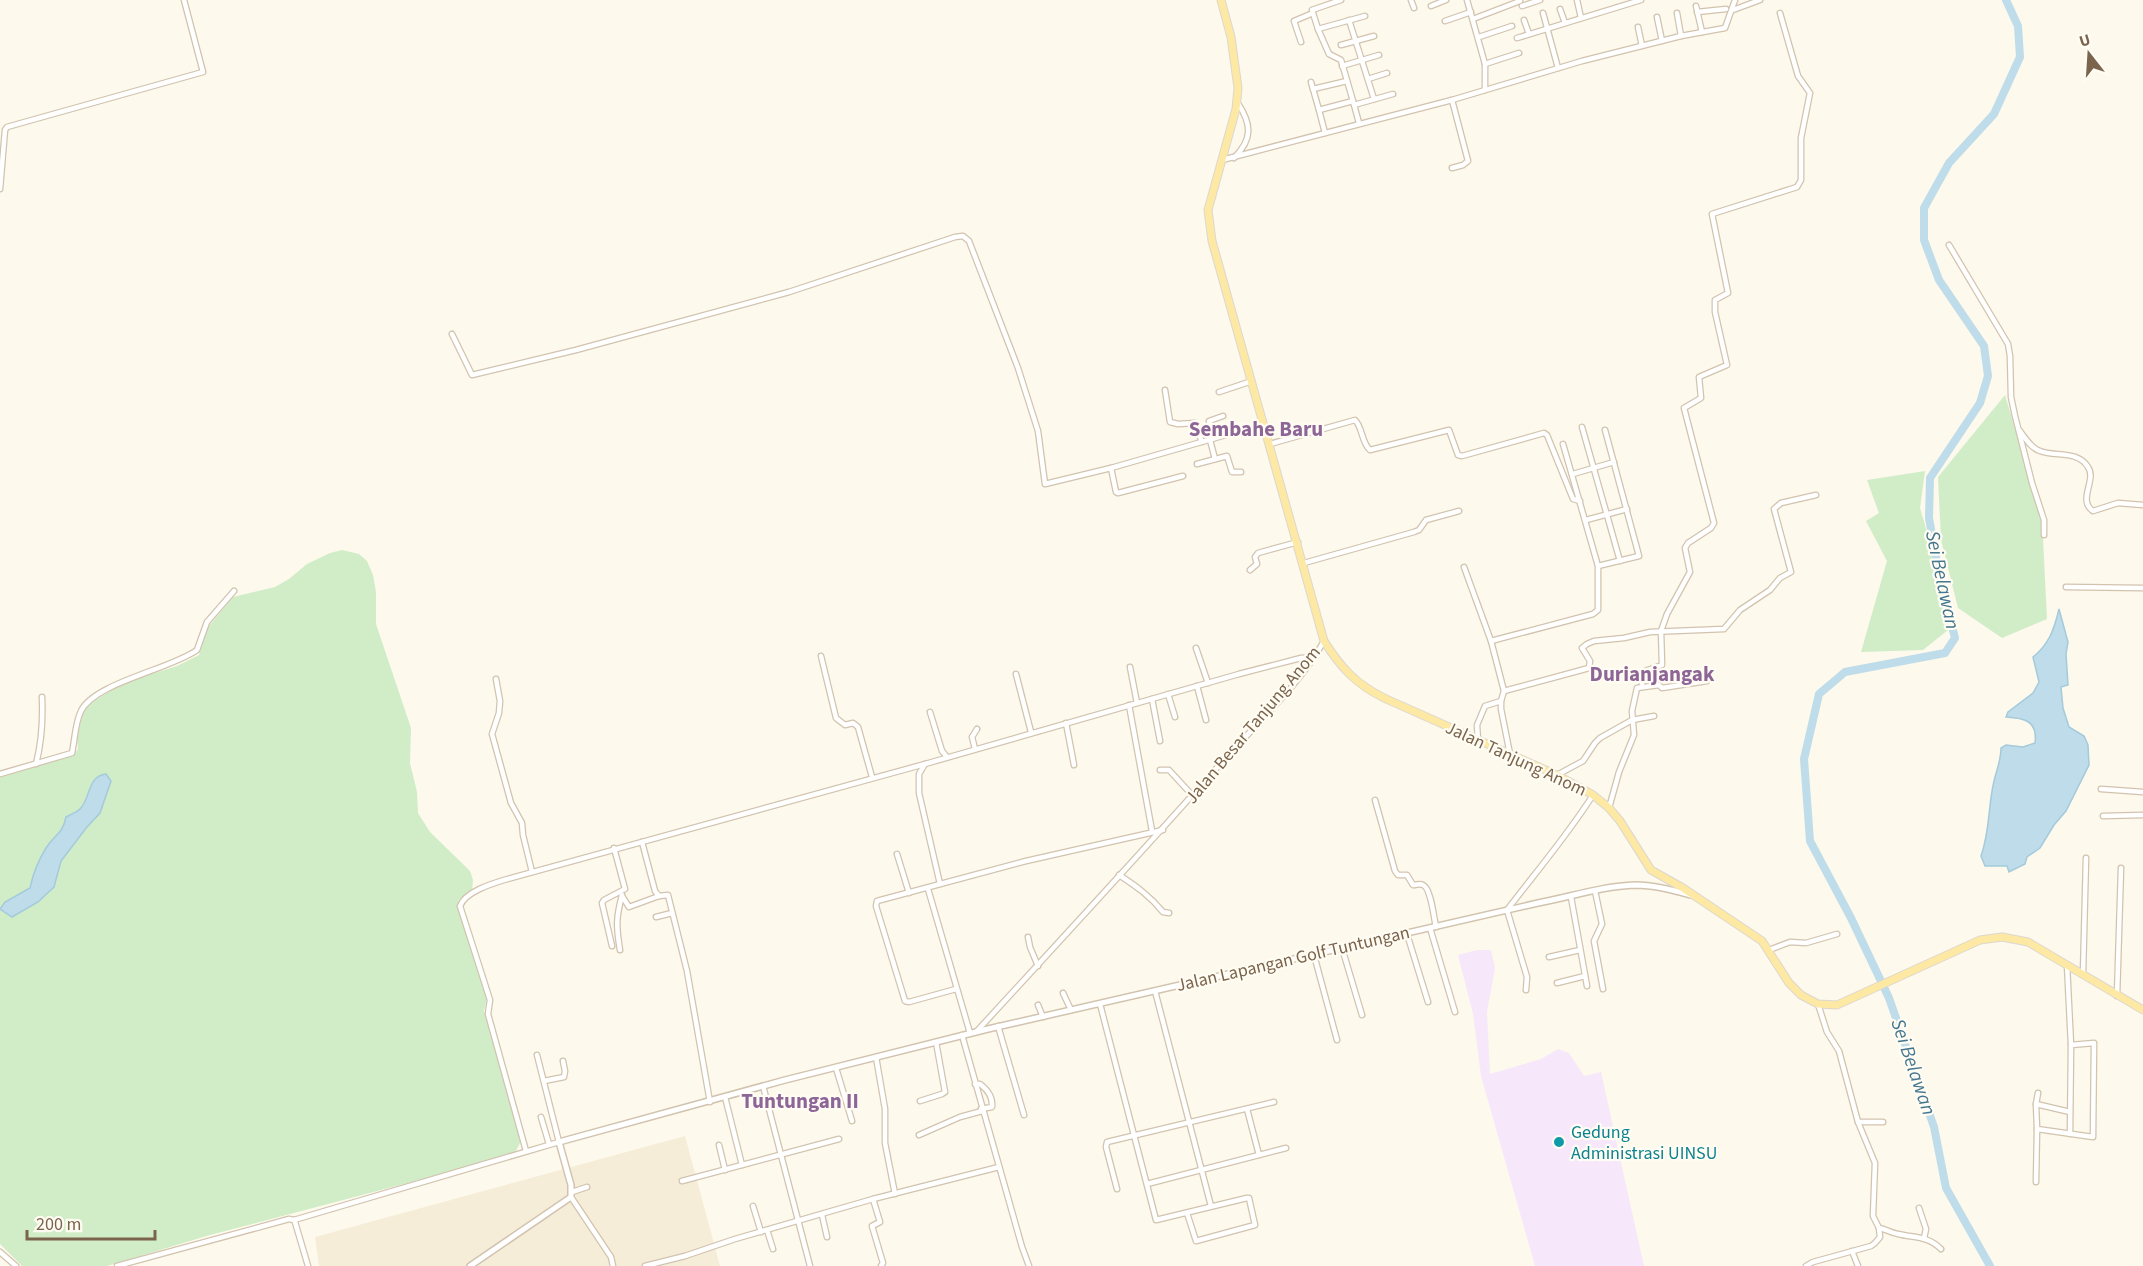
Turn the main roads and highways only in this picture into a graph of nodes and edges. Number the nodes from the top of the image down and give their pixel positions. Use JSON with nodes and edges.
{"nodes":[{"id":1,"x":1221,"y":0,"type":"edge"},
{"id":2,"x":1324,"y":641,"type":"joint"},
{"id":3,"x":1692,"y":896,"type":"joint"},
{"id":4,"x":2143,"y":1010,"type":"edge"}],
"edges":[{"from":1,"to":2,"type":"main road","name":"Jalan Besar Tanjung Anom"},
{"from":2,"to":3,"type":"main road","name":"Jalan Tanjung Anom"},
{"from":3,"to":4,"type":"main road","name":"Jalan Lapangan Golf Tuntungan"}]}
